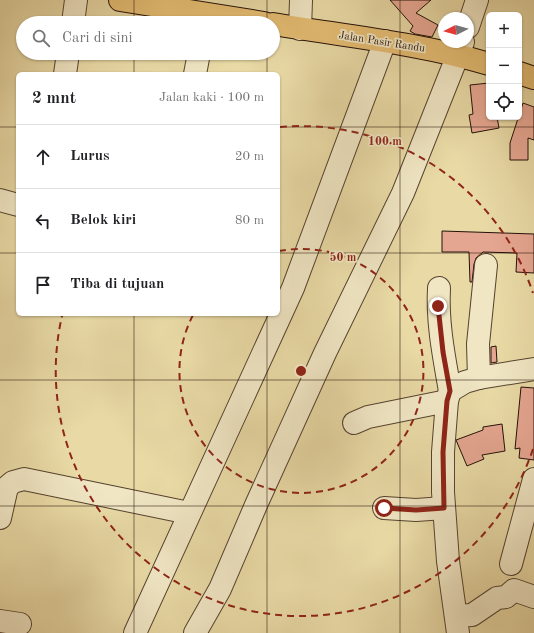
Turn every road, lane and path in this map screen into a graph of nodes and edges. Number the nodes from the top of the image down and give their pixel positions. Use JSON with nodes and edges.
{"nodes":[{"id":1,"x":76,"y":0,"type":"edge"},
{"id":2,"x":120,"y":0,"type":"edge"},
{"id":3,"x":301,"y":0,"type":"edge"},
{"id":4,"x":477,"y":0,"type":"edge"},
{"id":5,"x":473,"y":12,"type":"edge"},
{"id":6,"x":74,"y":16,"type":"edge"},
{"id":7,"x":196,"y":16,"type":"edge"},
{"id":8,"x":280,"y":25,"type":"edge"},
{"id":9,"x":300,"y":29,"type":"junction"},
{"id":10,"x":385,"y":41,"type":"junction"},
{"id":11,"x":438,"y":46,"type":"edge"},
{"id":12,"x":460,"y":48,"type":"edge"},
{"id":13,"x":67,"y":60,"type":"edge"},
{"id":14,"x":198,"y":60,"type":"edge"},
{"id":15,"x":486,"y":62,"type":"edge"},
{"id":16,"x":65,"y":72,"type":"edge"},
{"id":17,"x":195,"y":72,"type":"edge"},
{"id":18,"x":522,"y":75,"type":"edge"},
{"id":19,"x":534,"y":78,"type":"edge"},
{"id":20,"x":0,"y":200,"type":"edge"},
{"id":21,"x":16,"y":204,"type":"edge"},
{"id":22,"x":486,"y":265,"type":"dead end"},
{"id":23,"x":439,"y":288,"type":"dead end"},
{"id":24,"x":534,"y":369,"type":"edge"},
{"id":25,"x":478,"y":378,"type":"junction"},
{"id":26,"x":449,"y":396,"type":"junction"},
{"id":27,"x":354,"y":423,"type":"dead end"},
{"id":28,"x":534,"y":479,"type":"edge"},
{"id":29,"x":384,"y":508,"type":"dead end"},
{"id":30,"x":444,"y":508,"type":"junction"},
{"id":31,"x":189,"y":513,"type":"junction"},
{"id":32,"x":0,"y":518,"type":"edge"},
{"id":33,"x":511,"y":564,"type":"dead end"},
{"id":34,"x":534,"y":597,"type":"edge"},
{"id":35,"x":457,"y":625,"type":"edge"},
{"id":36,"x":135,"y":633,"type":"edge"},
{"id":37,"x":195,"y":633,"type":"edge"}],
"edges":[{"from":1,"to":6,"type":"street"},
{"from":2,"to":7,"type":"main road"},
{"from":3,"to":9,"type":"street"},
{"from":4,"to":5,"type":"street"},
{"from":8,"to":9,"type":"main road","name":"Jalan Pasir Randu"},
{"from":9,"to":10,"type":"main road","name":"Jalan Pasir Randu"},
{"from":10,"to":11,"type":"main road","name":"Jalan Pasir Randu"},
{"from":10,"to":31,"type":"street"},
{"from":12,"to":15,"type":"main road","name":"Jalan Pasir Randu"},
{"from":12,"to":37,"type":"street"},
{"from":13,"to":16,"type":"street"},
{"from":14,"to":17,"type":"street"},
{"from":18,"to":19,"type":"main road"},
{"from":20,"to":21,"type":"street"},
{"from":22,"to":25,"type":"street"},
{"from":23,"to":26,"type":"street"},
{"from":24,"to":25,"type":"street"},
{"from":25,"to":26,"type":"street"},
{"from":26,"to":27,"type":"street"},
{"from":26,"to":30,"type":"street"},
{"from":28,"to":33,"type":"street"},
{"from":29,"to":30,"type":"street"},
{"from":30,"to":35,"type":"street"},
{"from":31,"to":32,"type":"street"},
{"from":31,"to":36,"type":"street"},
{"from":34,"to":35,"type":"street"}]}
